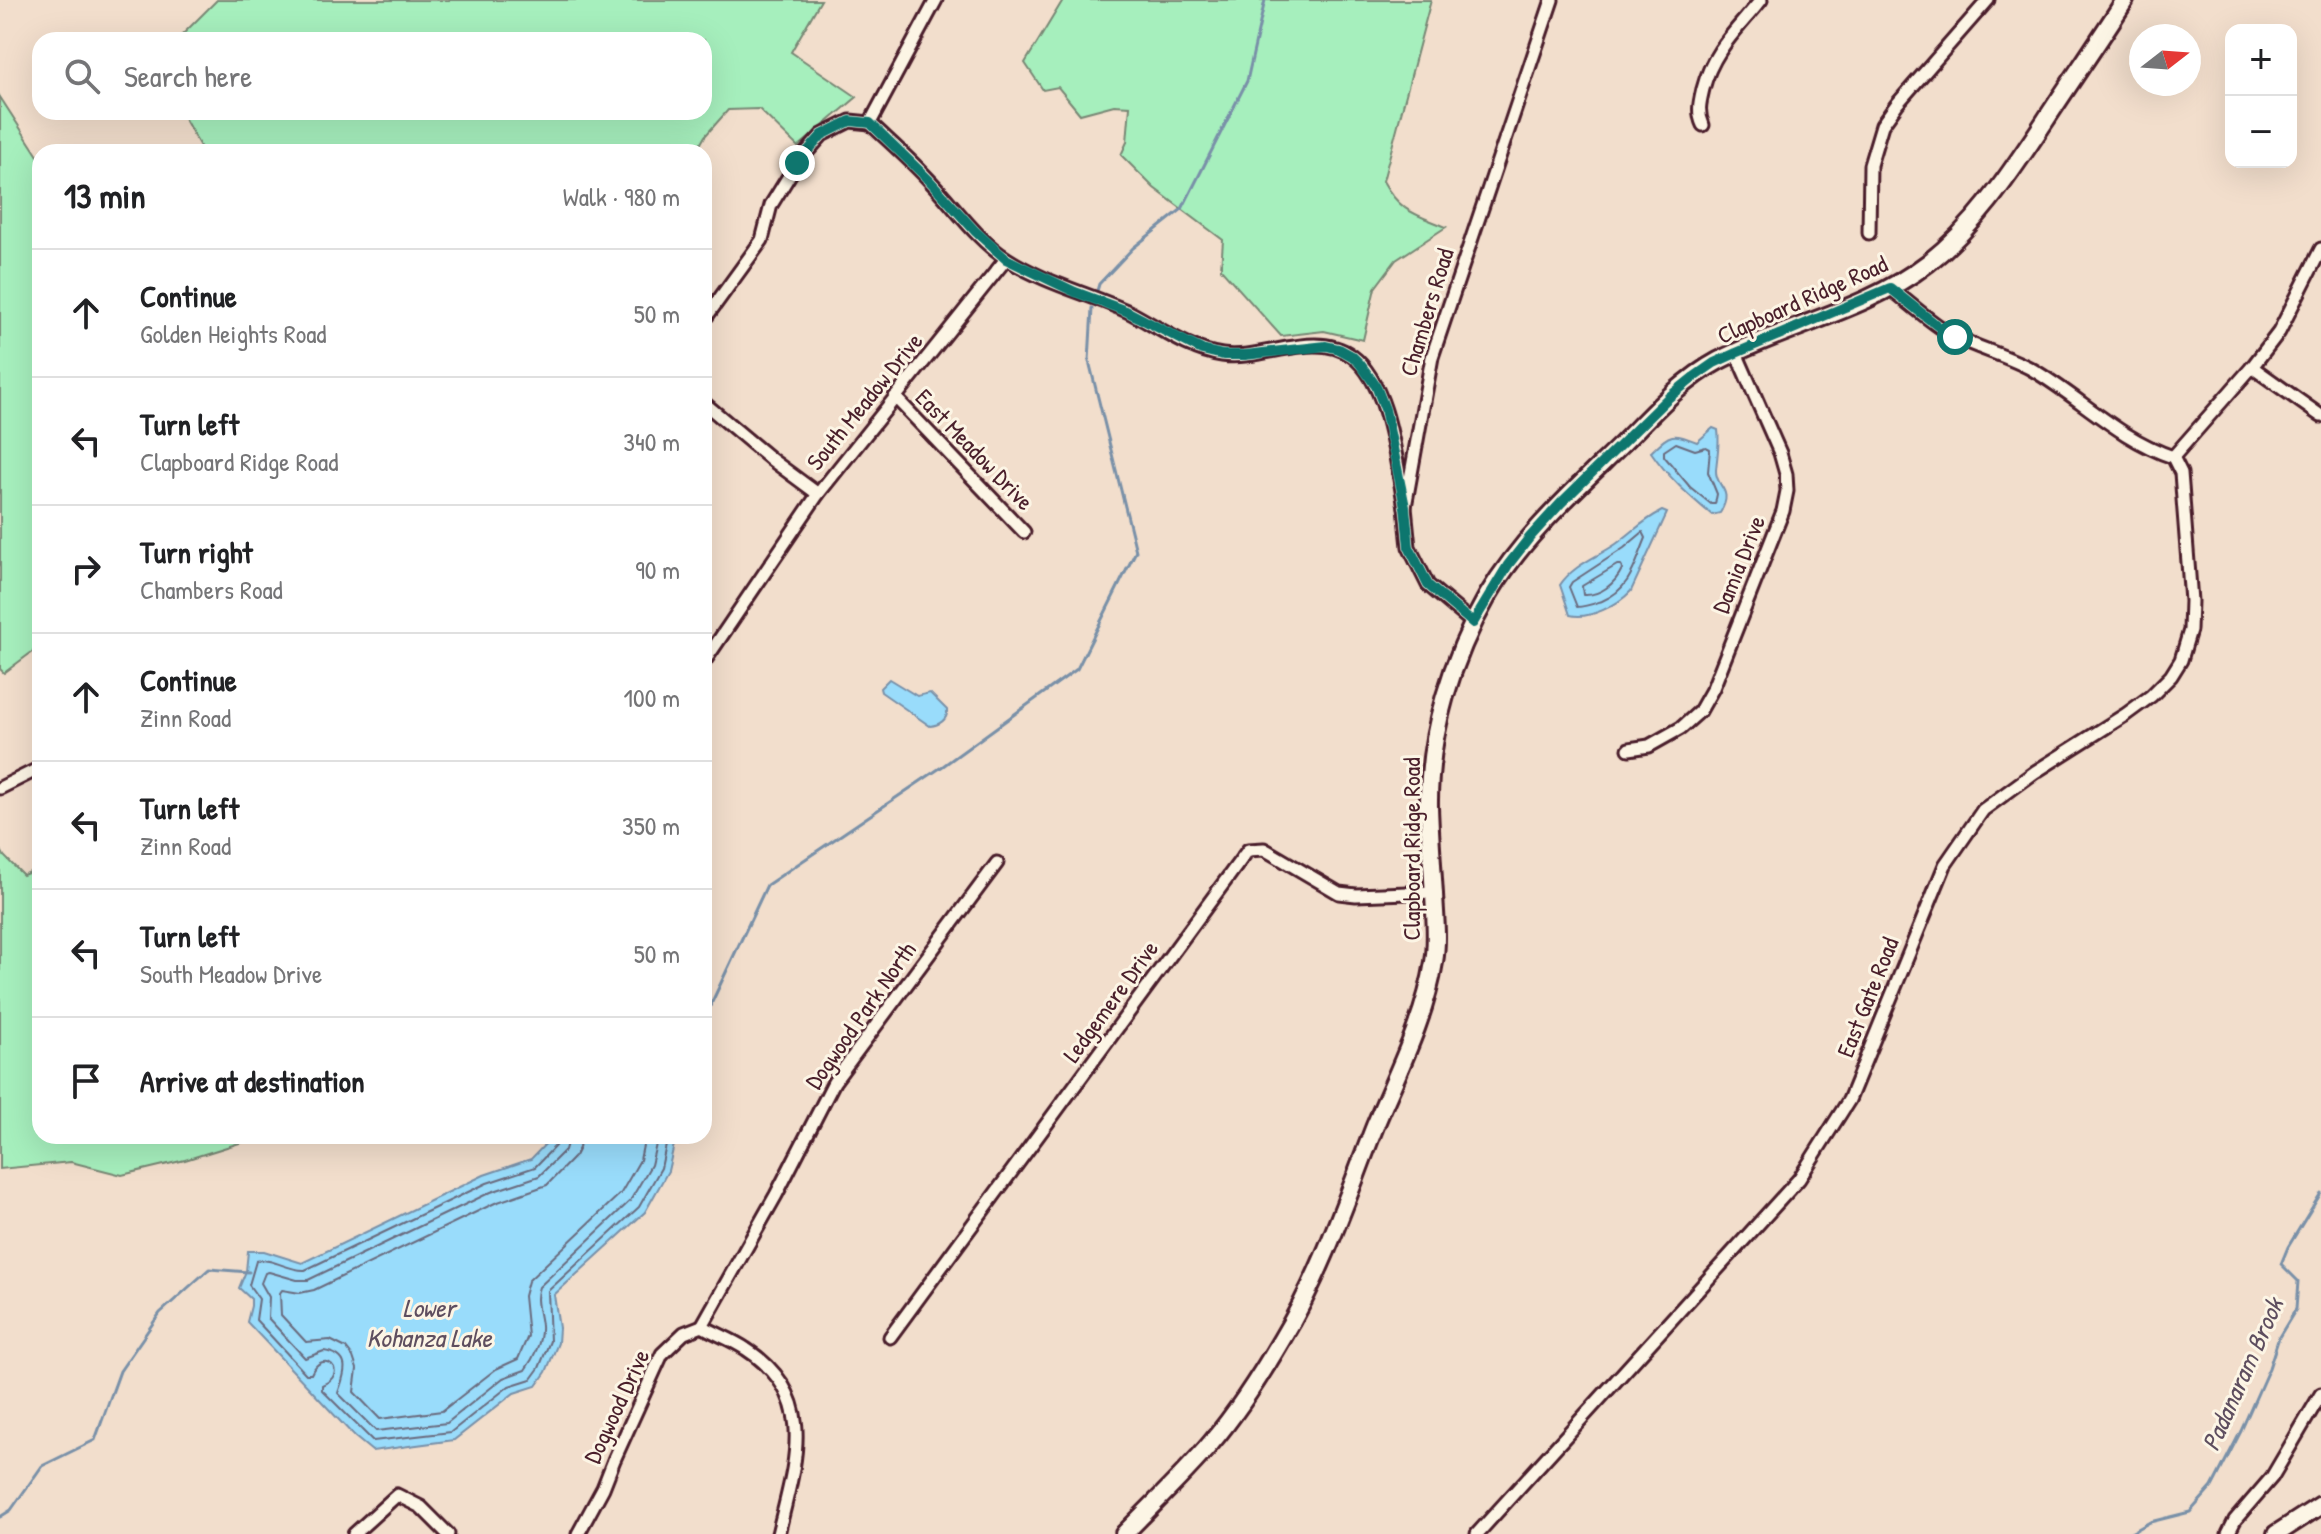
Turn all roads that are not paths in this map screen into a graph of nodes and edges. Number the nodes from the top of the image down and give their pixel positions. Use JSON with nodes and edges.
{"nodes":[{"id":1,"x":936,"y":0,"type":"edge"},
{"id":2,"x":1552,"y":0,"type":"edge"},
{"id":3,"x":1761,"y":0,"type":"edge"},
{"id":4,"x":1988,"y":0,"type":"edge"},
{"id":5,"x":2125,"y":0,"type":"edge"},
{"id":6,"x":870,"y":123,"type":"junction"},
{"id":7,"x":1703,"y":125,"type":"dead end"},
{"id":8,"x":1869,"y":233,"type":"dead end"},
{"id":9,"x":2321,"y":249,"type":"edge"},
{"id":10,"x":1006,"y":259,"type":"junction"},
{"id":11,"x":1890,"y":288,"type":"junction"},
{"id":12,"x":712,"y":309,"type":"edge"},
{"id":13,"x":1736,"y":353,"type":"junction"},
{"id":14,"x":2252,"y":367,"type":"junction"},
{"id":15,"x":895,"y":397,"type":"junction"},
{"id":16,"x":712,"y":410,"type":"edge"},
{"id":17,"x":2321,"y":416,"type":"edge"},
{"id":18,"x":2173,"y":457,"type":"junction"},
{"id":19,"x":818,"y":494,"type":"junction"},
{"id":20,"x":1405,"y":507,"type":"junction"},
{"id":21,"x":1024,"y":532,"type":"dead end"},
{"id":22,"x":1473,"y":623,"type":"junction"},
{"id":23,"x":712,"y":650,"type":"edge"},
{"id":24,"x":1629,"y":749,"type":"dead end"},
{"id":25,"x":32,"y":772,"type":"edge"},
{"id":26,"x":0,"y":788,"type":"edge"},
{"id":27,"x":997,"y":863,"type":"dead end"},
{"id":28,"x":1434,"y":892,"type":"junction"},
{"id":29,"x":702,"y":1326,"type":"junction"},
{"id":30,"x":890,"y":1337,"type":"dead end"},
{"id":31,"x":2321,"y":1394,"type":"edge"},
{"id":32,"x":2321,"y":1505,"type":"edge"},
{"id":33,"x":354,"y":1534,"type":"edge"},
{"id":34,"x":448,"y":1534,"type":"edge"},
{"id":35,"x":578,"y":1534,"type":"edge"},
{"id":36,"x":778,"y":1534,"type":"edge"},
{"id":37,"x":1124,"y":1534,"type":"edge"},
{"id":38,"x":1477,"y":1534,"type":"edge"},
{"id":39,"x":2228,"y":1534,"type":"edge"},
{"id":40,"x":2276,"y":1534,"type":"edge"}],
"edges":[{"from":1,"to":6,"type":"street"},
{"from":2,"to":20,"type":"street","name":"Chambers Road"},
{"from":3,"to":7,"type":"street"},
{"from":4,"to":8,"type":"street"},
{"from":5,"to":11,"type":"main road","name":"Clapboard Ridge Road"},
{"from":6,"to":10,"type":"street"},
{"from":6,"to":12,"type":"street"},
{"from":9,"to":14,"type":"street"},
{"from":10,"to":15,"type":"street","name":"South Meadow Drive"},
{"from":10,"to":20,"type":"street"},
{"from":11,"to":13,"type":"main road","name":"Clapboard Ridge Road"},
{"from":11,"to":18,"type":"street"},
{"from":13,"to":22,"type":"main road","name":"Clapboard Ridge Road"},
{"from":13,"to":24,"type":"street","name":"Damia Drive"},
{"from":14,"to":17,"type":"street"},
{"from":14,"to":18,"type":"street"},
{"from":15,"to":19,"type":"street","name":"South Meadow Drive"},
{"from":15,"to":21,"type":"street","name":"East Meadow Drive"},
{"from":16,"to":19,"type":"street","name":"South Meadow Drive"},
{"from":18,"to":38,"type":"street","name":"East Gate Road"},
{"from":19,"to":23,"type":"street"},
{"from":20,"to":22,"type":"street","name":"Chambers Road"},
{"from":22,"to":28,"type":"main road","name":"Clapboard Ridge Road"},
{"from":25,"to":26,"type":"street"},
{"from":27,"to":29,"type":"street","name":"Dogwood Park North"},
{"from":28,"to":30,"type":"street","name":"Ledgemere Drive"},
{"from":28,"to":37,"type":"main road","name":"Clapboard Ridge Road"},
{"from":29,"to":35,"type":"street","name":"Dogwood Drive"},
{"from":29,"to":36,"type":"street"},
{"from":31,"to":39,"type":"street"},
{"from":32,"to":40,"type":"main road"},
{"from":33,"to":34,"type":"street"}]}
